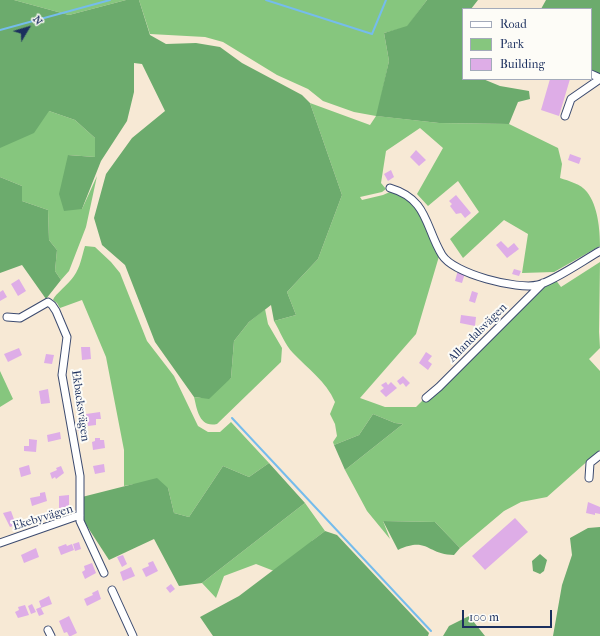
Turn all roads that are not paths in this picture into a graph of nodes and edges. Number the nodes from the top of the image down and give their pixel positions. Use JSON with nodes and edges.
{"nodes":[{"id":1,"x":600,"y":78,"type":"edge"},
{"id":2,"x":565,"y":116,"type":"dead end"},
{"id":3,"x":390,"y":188,"type":"dead end"},
{"id":4,"x":600,"y":252,"type":"edge"},
{"id":5,"x":544,"y":282,"type":"junction"},
{"id":6,"x":7,"y":317,"type":"dead end"},
{"id":7,"x":426,"y":398,"type":"dead end"},
{"id":8,"x":600,"y":455,"type":"edge"},
{"id":9,"x":589,"y":478,"type":"dead end"},
{"id":10,"x":80,"y":515,"type":"junction"},
{"id":11,"x":0,"y":543,"type":"edge"},
{"id":12,"x":104,"y":573,"type":"dead end"},
{"id":13,"x":112,"y":590,"type":"dead end"},
{"id":14,"x":131,"y":636,"type":"edge"}],
"edges":[{"from":1,"to":2,"type":"street"},
{"from":3,"to":5,"type":"street","name":"Allandalsvägen"},
{"from":4,"to":5,"type":"street","name":"Allandalsvägen"},
{"from":5,"to":7,"type":"street","name":"Allandalsvägen"},
{"from":6,"to":10,"type":"street","name":"Ekbacksvägen"},
{"from":8,"to":9,"type":"street"},
{"from":10,"to":11,"type":"street","name":"Ekebyvägen"},
{"from":10,"to":12,"type":"street","name":"Ekebyvägen"},
{"from":13,"to":14,"type":"street"}]}
